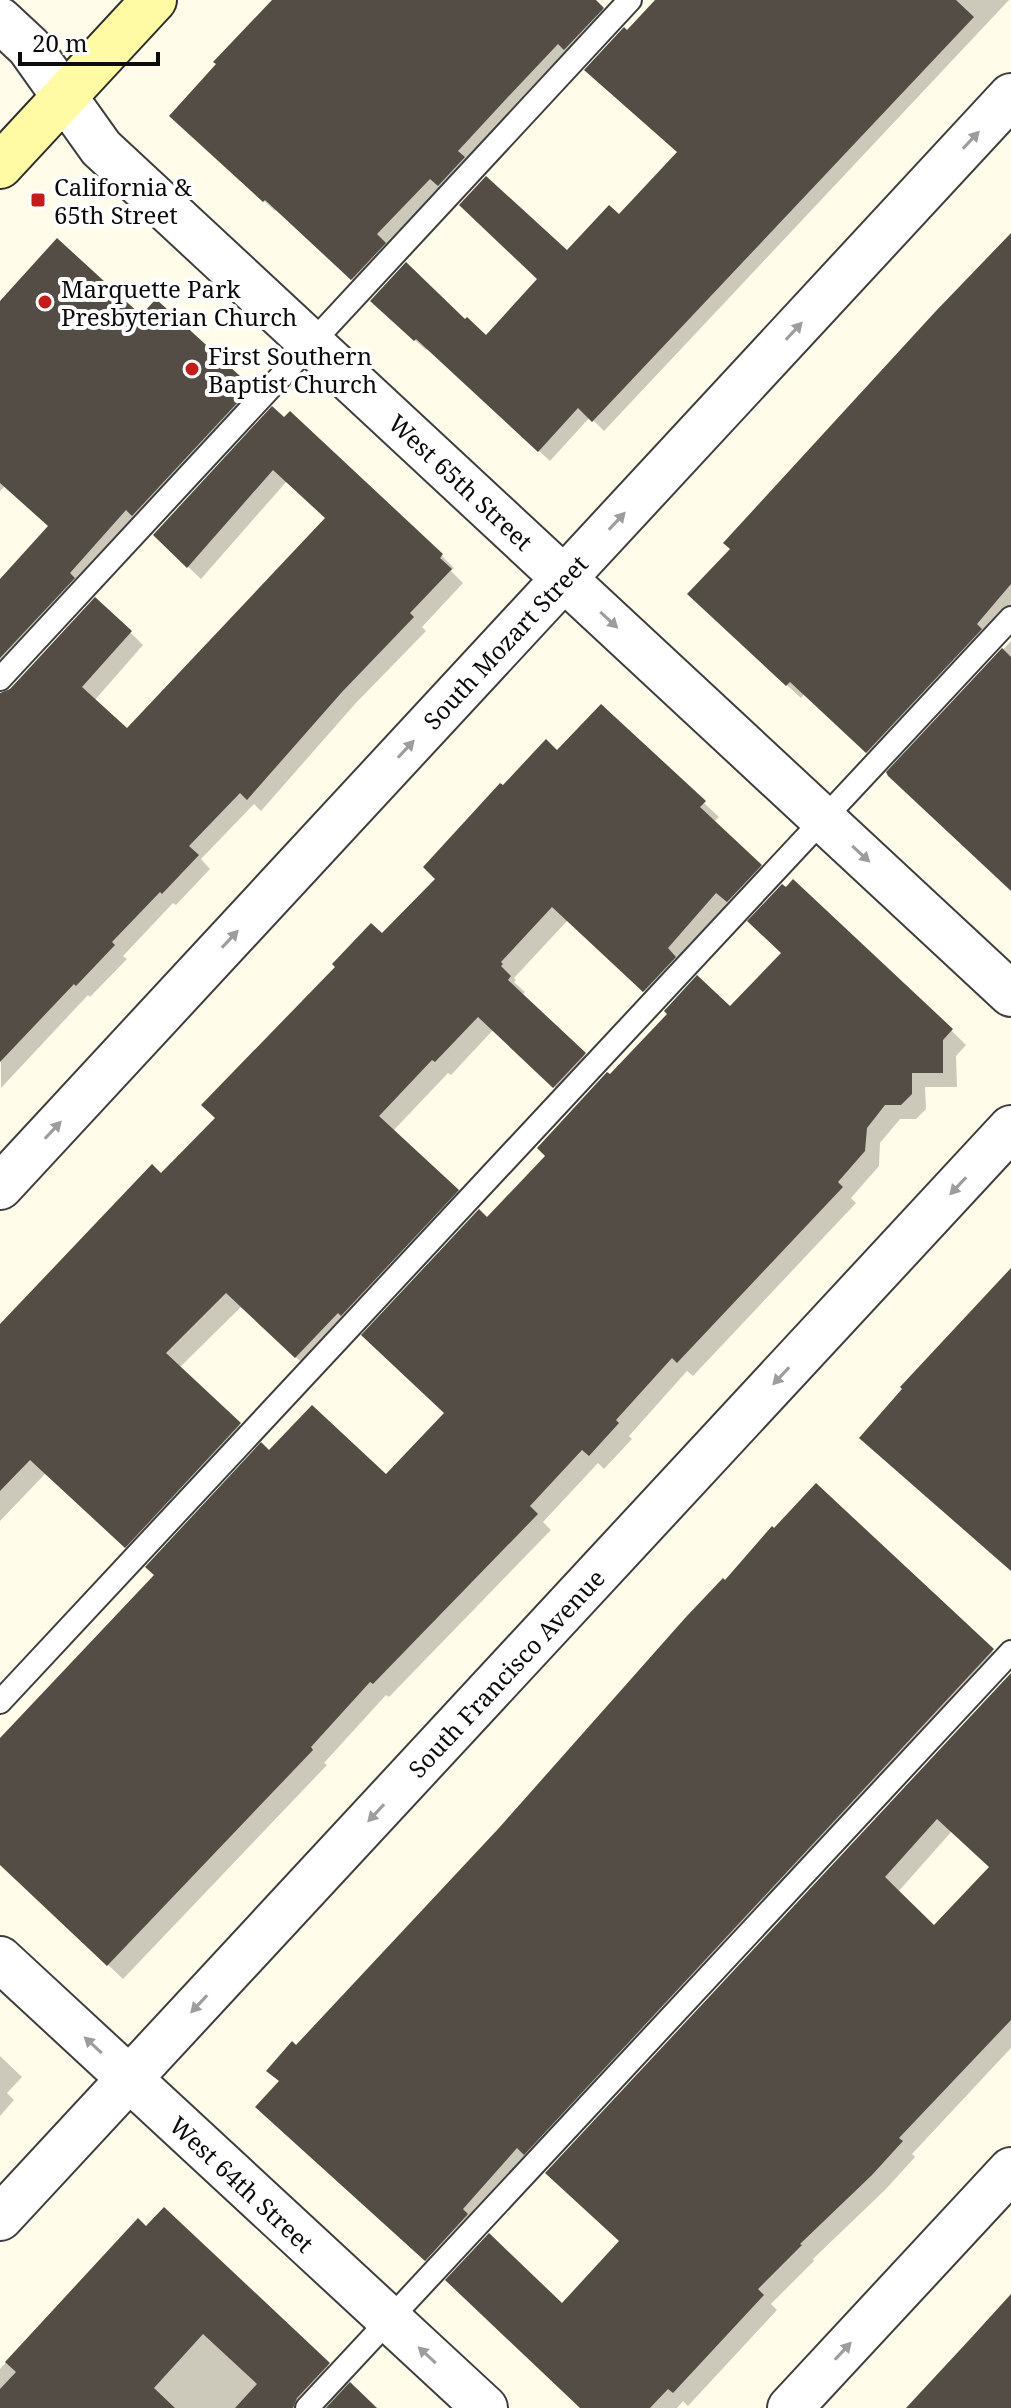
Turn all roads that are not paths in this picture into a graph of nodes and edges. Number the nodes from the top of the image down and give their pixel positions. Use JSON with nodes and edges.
{"nodes":[{"id":1,"x":154,"y":0,"type":"edge"},
{"id":2,"x":630,"y":0,"type":"edge"},
{"id":3,"x":0,"y":20,"type":"edge"},
{"id":4,"x":1011,"y":96,"type":"edge"},
{"id":5,"x":65,"y":97,"type":"junction"},
{"id":6,"x":0,"y":166,"type":"edge"},
{"id":7,"x":311,"y":344,"type":"junction"},
{"id":8,"x":564,"y":578,"type":"junction"},
{"id":9,"x":1011,"y":618,"type":"edge"},
{"id":10,"x":0,"y":679,"type":"edge"},
{"id":11,"x":823,"y":819,"type":"junction"},
{"id":12,"x":1011,"y":994,"type":"edge"},
{"id":13,"x":1011,"y":1128,"type":"edge"},
{"id":14,"x":0,"y":1187,"type":"edge"},
{"id":15,"x":1011,"y":1652,"type":"edge"},
{"id":16,"x":0,"y":1702,"type":"edge"},
{"id":17,"x":0,"y":1959,"type":"edge"},
{"id":18,"x":130,"y":2079,"type":"junction"},
{"id":19,"x":1011,"y":2170,"type":"edge"},
{"id":20,"x":0,"y":2218,"type":"edge"},
{"id":21,"x":389,"y":2320,"type":"junction"},
{"id":22,"x":307,"y":2408,"type":"edge"},
{"id":23,"x":485,"y":2408,"type":"edge"},
{"id":24,"x":790,"y":2408,"type":"edge"}],
"edges":[{"from":1,"to":5,"type":"street"},
{"from":2,"to":7,"type":"lane"},
{"from":3,"to":5,"type":"street","name":"West 65th Street"},
{"from":8,"to":4,"type":"street","name":"South Mozart Street","one_way":true},
{"from":5,"to":6,"type":"street"},
{"from":5,"to":7,"type":"street","name":"West 65th Street"},
{"from":7,"to":8,"type":"street","name":"West 65th Street"},
{"from":7,"to":10,"type":"lane"},
{"from":8,"to":11,"type":"street","name":"West 65th Street","one_way":true},
{"from":14,"to":8,"type":"street","name":"South Mozart Street","one_way":true},
{"from":9,"to":11,"type":"lane"},
{"from":11,"to":12,"type":"street","name":"West 65th Street","one_way":true},
{"from":11,"to":16,"type":"lane"},
{"from":13,"to":18,"type":"street","name":"South Francisco Avenue","one_way":true},
{"from":15,"to":21,"type":"lane"},
{"from":18,"to":17,"type":"street","name":"West 64th Street","one_way":true},
{"from":18,"to":20,"type":"street","name":"South Francisco Avenue"},
{"from":18,"to":21,"type":"street","name":"West 64th Street"},
{"from":24,"to":19,"type":"street","one_way":true},
{"from":21,"to":22,"type":"lane"},
{"from":23,"to":21,"type":"street","name":"West 64th Street","one_way":true}]}
